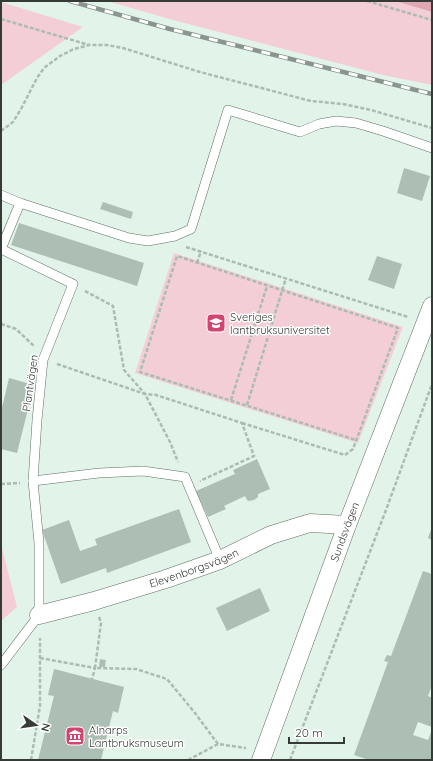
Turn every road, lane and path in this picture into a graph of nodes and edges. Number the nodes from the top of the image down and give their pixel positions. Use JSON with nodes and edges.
{"nodes":[{"id":1,"x":367,"y":1,"type":"edge"},
{"id":2,"x":1,"y":19,"type":"edge"},
{"id":3,"x":432,"y":20,"type":"edge"},
{"id":4,"x":89,"y":45,"type":"junction"},
{"id":5,"x":432,"y":128,"type":"edge"},
{"id":6,"x":1,"y":132,"type":"edge"},
{"id":7,"x":432,"y":148,"type":"edge"},
{"id":8,"x":1,"y":195,"type":"edge"},
{"id":9,"x":20,"y":203,"type":"junction"},
{"id":10,"x":175,"y":236,"type":"junction"},
{"id":11,"x":201,"y":251,"type":"junction"},
{"id":12,"x":197,"y":263,"type":"junction"},
{"id":13,"x":286,"y":278,"type":"junction"},
{"id":14,"x":73,"y":284,"type":"junction"},
{"id":15,"x":267,"y":286,"type":"junction"},
{"id":16,"x":283,"y":290,"type":"junction"},
{"id":17,"x":432,"y":306,"type":"edge"},
{"id":18,"x":426,"y":322,"type":"junction"},
{"id":19,"x":1,"y":324,"type":"edge"},
{"id":20,"x":44,"y":360,"type":"junction"},
{"id":21,"x":432,"y":384,"type":"edge"},
{"id":22,"x":144,"y":394,"type":"junction"},
{"id":23,"x":231,"y":400,"type":"junction"},
{"id":24,"x":247,"y":406,"type":"junction"},
{"id":25,"x":242,"y":423,"type":"junction"},
{"id":26,"x":356,"y":440,"type":"junction"},
{"id":27,"x":185,"y":477,"type":"junction"},
{"id":28,"x":33,"y":481,"type":"junction"},
{"id":29,"x":1,"y":484,"type":"edge"},
{"id":30,"x":189,"y":486,"type":"junction"},
{"id":31,"x":347,"y":525,"type":"junction"},
{"id":32,"x":220,"y":560,"type":"junction"},
{"id":33,"x":94,"y":601,"type":"junction"},
{"id":34,"x":39,"y":615,"type":"junction"},
{"id":35,"x":40,"y":658,"type":"junction"},
{"id":36,"x":1,"y":665,"type":"edge"},
{"id":37,"x":95,"y":668,"type":"junction"},
{"id":38,"x":92,"y":679,"type":"dead end"},
{"id":39,"x":218,"y":744,"type":"junction"},
{"id":40,"x":263,"y":756,"type":"edge"},
{"id":41,"x":31,"y":760,"type":"edge"},
{"id":42,"x":188,"y":760,"type":"edge"},
{"id":43,"x":290,"y":760,"type":"edge"}],
"edges":[{"from":1,"to":3,"type":"path"},
{"from":2,"to":4,"type":"path"},
{"from":4,"to":5,"type":"path"},
{"from":4,"to":6,"type":"path"},
{"from":7,"to":10,"type":"lane"},
{"from":8,"to":9,"type":"lane"},
{"from":9,"to":10,"type":"lane"},
{"from":9,"to":14,"type":"lane"},
{"from":10,"to":11,"type":"path"},
{"from":11,"to":12,"type":"path"},
{"from":11,"to":13,"type":"path"},
{"from":12,"to":15,"type":"path"},
{"from":12,"to":23,"type":"path"},
{"from":13,"to":16,"type":"path"},
{"from":13,"to":18,"type":"path"},
{"from":14,"to":20,"type":"lane","name":"Plantvägen"},
{"from":14,"to":22,"type":"path"},
{"from":15,"to":16,"type":"path"},
{"from":15,"to":23,"type":"path"},
{"from":16,"to":24,"type":"path"},
{"from":16,"to":26,"type":"path"},
{"from":17,"to":18,"type":"street","name":"Sundsvägen"},
{"from":18,"to":31,"type":"street","name":"Sundsvägen"},
{"from":19,"to":20,"type":"path"},
{"from":20,"to":22,"type":"path"},
{"from":20,"to":28,"type":"lane","name":"Plantvägen"},
{"from":21,"to":43,"type":"path"},
{"from":22,"to":25,"type":"path"},
{"from":22,"to":27,"type":"path"},
{"from":23,"to":24,"type":"path"},
{"from":24,"to":26,"type":"path"},
{"from":25,"to":26,"type":"path"},
{"from":25,"to":30,"type":"path"},
{"from":27,"to":28,"type":"lane"},
{"from":27,"to":30,"type":"lane"},
{"from":28,"to":29,"type":"path"},
{"from":28,"to":34,"type":"lane","name":"Plantvägen"},
{"from":30,"to":32,"type":"lane"},
{"from":31,"to":32,"type":"street","name":"Elevenborgsvägen"},
{"from":31,"to":40,"type":"street","name":"Sundsvägen"},
{"from":32,"to":33,"type":"street","name":"Elevenborgsvägen"},
{"from":33,"to":34,"type":"street","name":"Elevenborgsvägen"},
{"from":33,"to":37,"type":"path"},
{"from":34,"to":35,"type":"path"},
{"from":34,"to":36,"type":"lane"},
{"from":35,"to":37,"type":"path"},
{"from":35,"to":41,"type":"path"},
{"from":37,"to":38,"type":"path"},
{"from":37,"to":39,"type":"path"},
{"from":39,"to":40,"type":"path"},
{"from":39,"to":42,"type":"path"}]}
